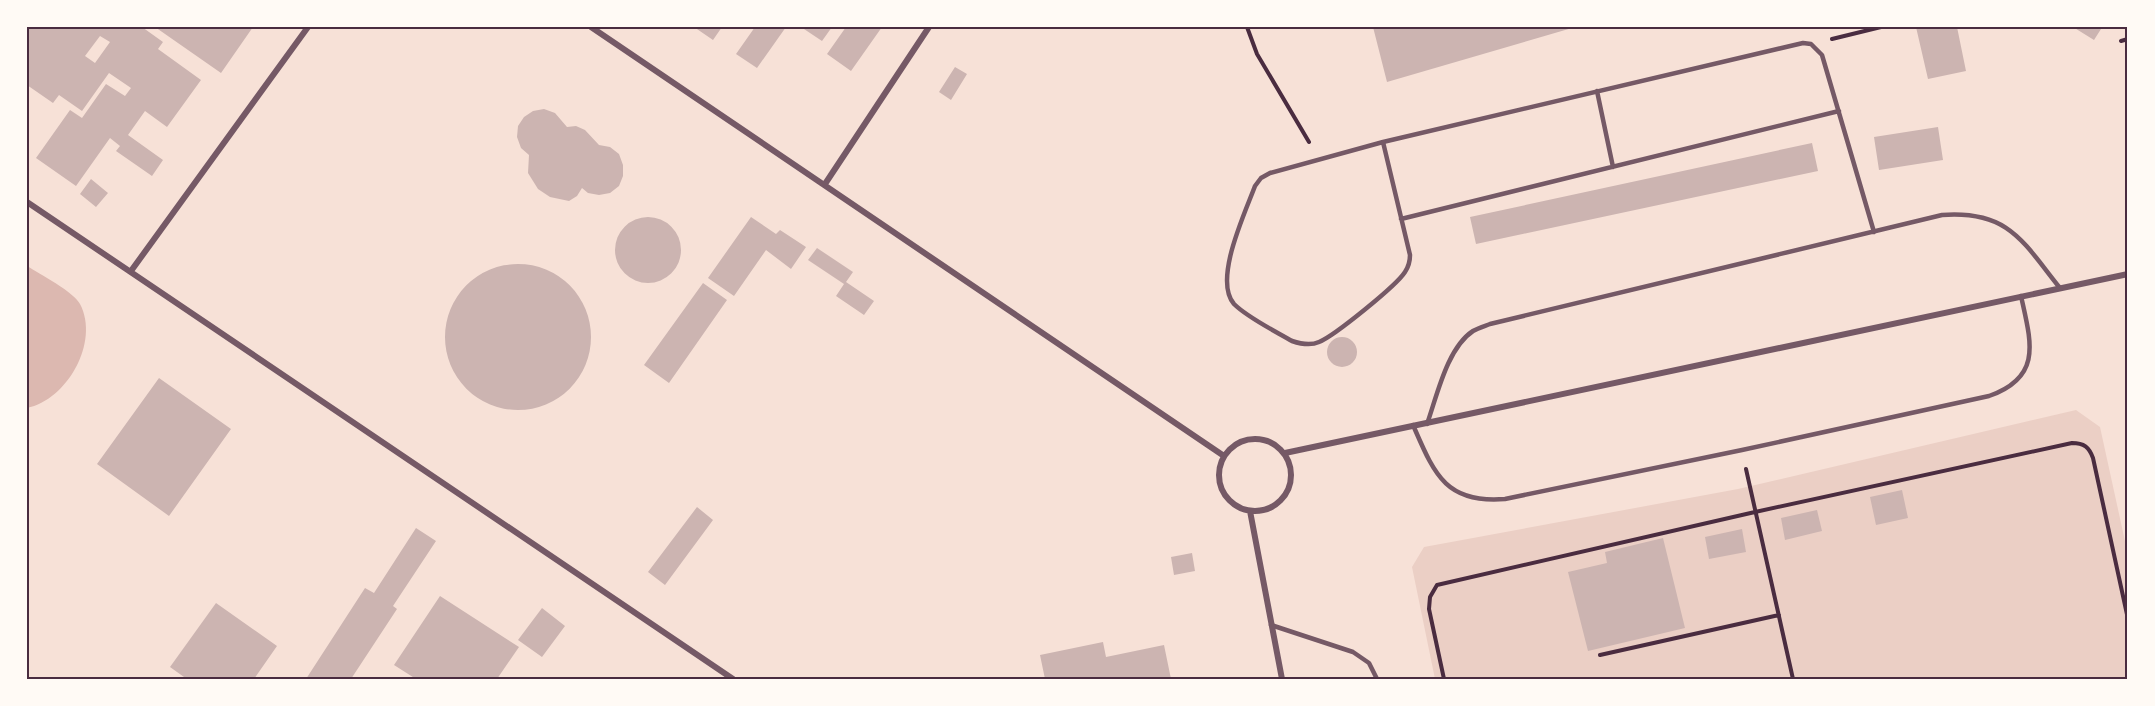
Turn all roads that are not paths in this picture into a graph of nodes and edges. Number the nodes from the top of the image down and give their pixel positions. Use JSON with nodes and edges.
{"nodes":[{"id":1,"x":308,"y":27,"type":"edge"},
{"id":2,"x":591,"y":27,"type":"edge"},
{"id":3,"x":929,"y":27,"type":"edge"},
{"id":4,"x":1597,"y":91,"type":"junction"},
{"id":5,"x":1839,"y":111,"type":"junction"},
{"id":6,"x":1383,"y":142,"type":"junction"},
{"id":7,"x":1613,"y":167,"type":"junction"},
{"id":8,"x":825,"y":184,"type":"junction"},
{"id":9,"x":27,"y":202,"type":"edge"},
{"id":10,"x":1401,"y":219,"type":"junction"},
{"id":11,"x":1874,"y":232,"type":"junction"},
{"id":12,"x":131,"y":271,"type":"junction"},
{"id":13,"x":2128,"y":274,"type":"edge"},
{"id":14,"x":2060,"y":288,"type":"junction"},
{"id":15,"x":2021,"y":296,"type":"junction"},
{"id":16,"x":1427,"y":424,"type":"junction"},
{"id":17,"x":1413,"y":425,"type":"junction"},
{"id":18,"x":1285,"y":453,"type":"junction"},
{"id":19,"x":1224,"y":456,"type":"junction"},
{"id":20,"x":1250,"y":511,"type":"junction"},
{"id":21,"x":1271,"y":625,"type":"junction"},
{"id":22,"x":733,"y":679,"type":"edge"},
{"id":23,"x":1282,"y":679,"type":"edge"},
{"id":24,"x":1377,"y":679,"type":"edge"}],
"edges":[{"from":1,"to":12,"type":"street"},
{"from":2,"to":8,"type":"street"},
{"from":3,"to":8,"type":"street"},
{"from":4,"to":5,"type":"lane"},
{"from":4,"to":6,"type":"lane"},
{"from":4,"to":7,"type":"lane"},
{"from":5,"to":7,"type":"lane"},
{"from":5,"to":11,"type":"lane"},
{"from":6,"to":10,"type":"lane"},
{"from":6,"to":10,"type":"lane"},
{"from":7,"to":10,"type":"lane"},
{"from":8,"to":19,"type":"street"},
{"from":9,"to":12,"type":"street"},
{"from":11,"to":14,"type":"lane"},
{"from":11,"to":16,"type":"lane"},
{"from":12,"to":22,"type":"street"},
{"from":13,"to":14,"type":"street"},
{"from":14,"to":15,"type":"street"},
{"from":15,"to":16,"type":"street"},
{"from":15,"to":17,"type":"lane"},
{"from":16,"to":17,"type":"street"},
{"from":17,"to":18,"type":"street"},
{"from":18,"to":19,"type":"street"},
{"from":18,"to":20,"type":"street"},
{"from":19,"to":20,"type":"street"},
{"from":20,"to":21,"type":"street"},
{"from":21,"to":23,"type":"street"},
{"from":21,"to":24,"type":"lane"}]}
